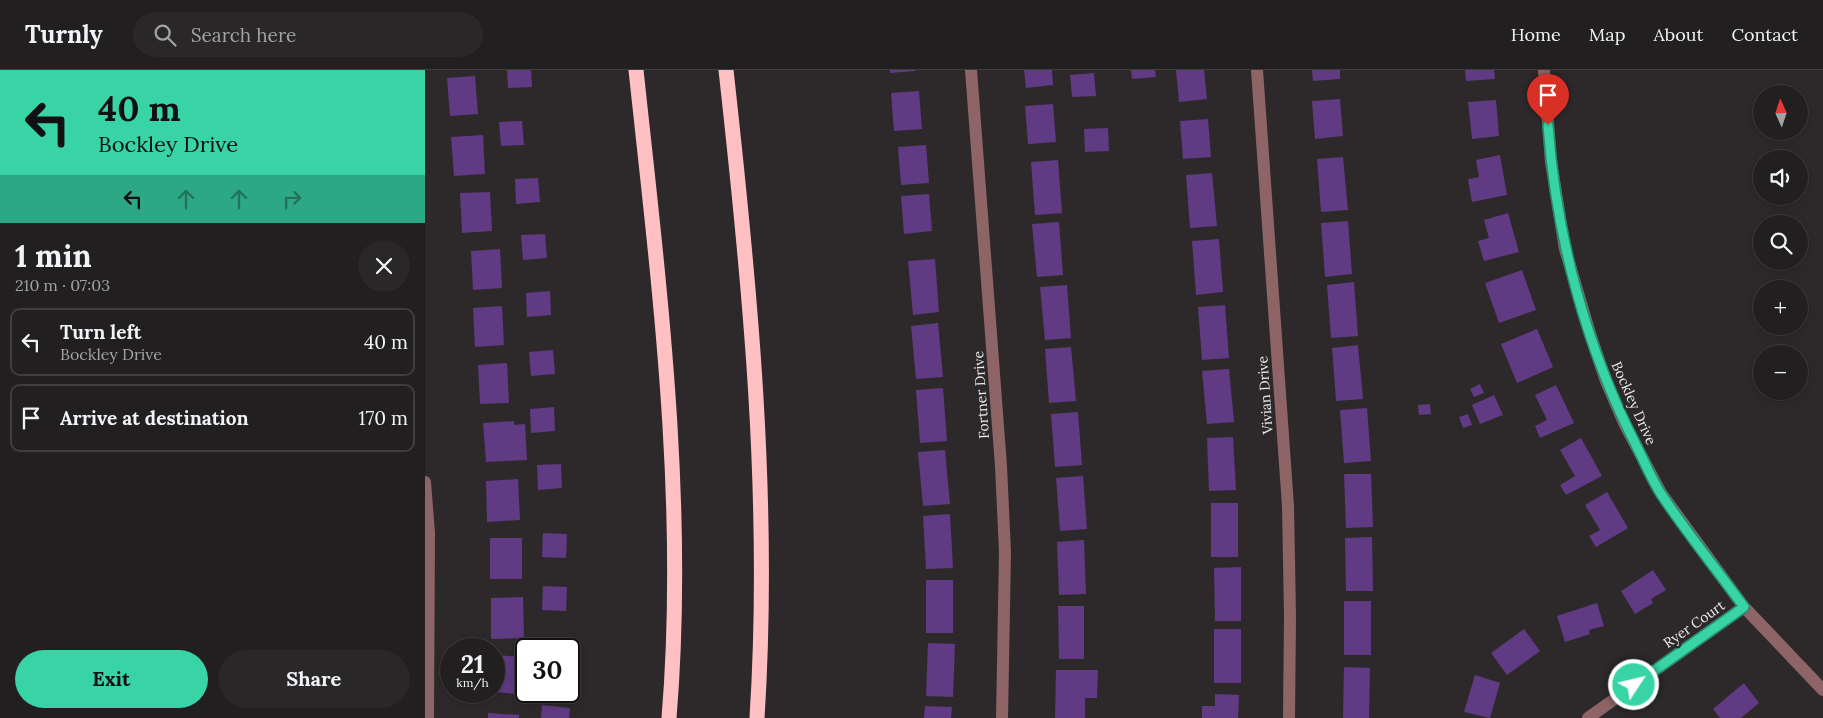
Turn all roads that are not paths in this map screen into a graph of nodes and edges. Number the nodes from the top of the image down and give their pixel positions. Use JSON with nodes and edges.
{"nodes":[{"id":1,"x":637,"y":70,"type":"edge"},
{"id":2,"x":726,"y":70,"type":"edge"},
{"id":3,"x":971,"y":70,"type":"edge"},
{"id":4,"x":1257,"y":70,"type":"edge"},
{"id":5,"x":1544,"y":70,"type":"edge"},
{"id":6,"x":425,"y":482,"type":"edge"},
{"id":7,"x":427,"y":533,"type":"edge"},
{"id":8,"x":1744,"y":607,"type":"junction"},
{"id":9,"x":1823,"y":690,"type":"edge"},
{"id":10,"x":429,"y":718,"type":"edge"},
{"id":11,"x":669,"y":718,"type":"edge"},
{"id":12,"x":757,"y":718,"type":"edge"},
{"id":13,"x":1002,"y":718,"type":"edge"},
{"id":14,"x":1289,"y":718,"type":"edge"},
{"id":15,"x":1588,"y":718,"type":"edge"}],
"edges":[{"from":1,"to":11,"type":"highway"},
{"from":2,"to":12,"type":"highway"},
{"from":3,"to":13,"type":"street","name":"Fortner Drive"},
{"from":4,"to":14,"type":"street","name":"Vivian Drive"},
{"from":5,"to":8,"type":"street","name":"Bockley Drive"},
{"from":6,"to":7,"type":"street"},
{"from":7,"to":10,"type":"street"},
{"from":8,"to":9,"type":"street","name":"Bockley Drive"},
{"from":8,"to":15,"type":"street","name":"Ryer Court"}]}
